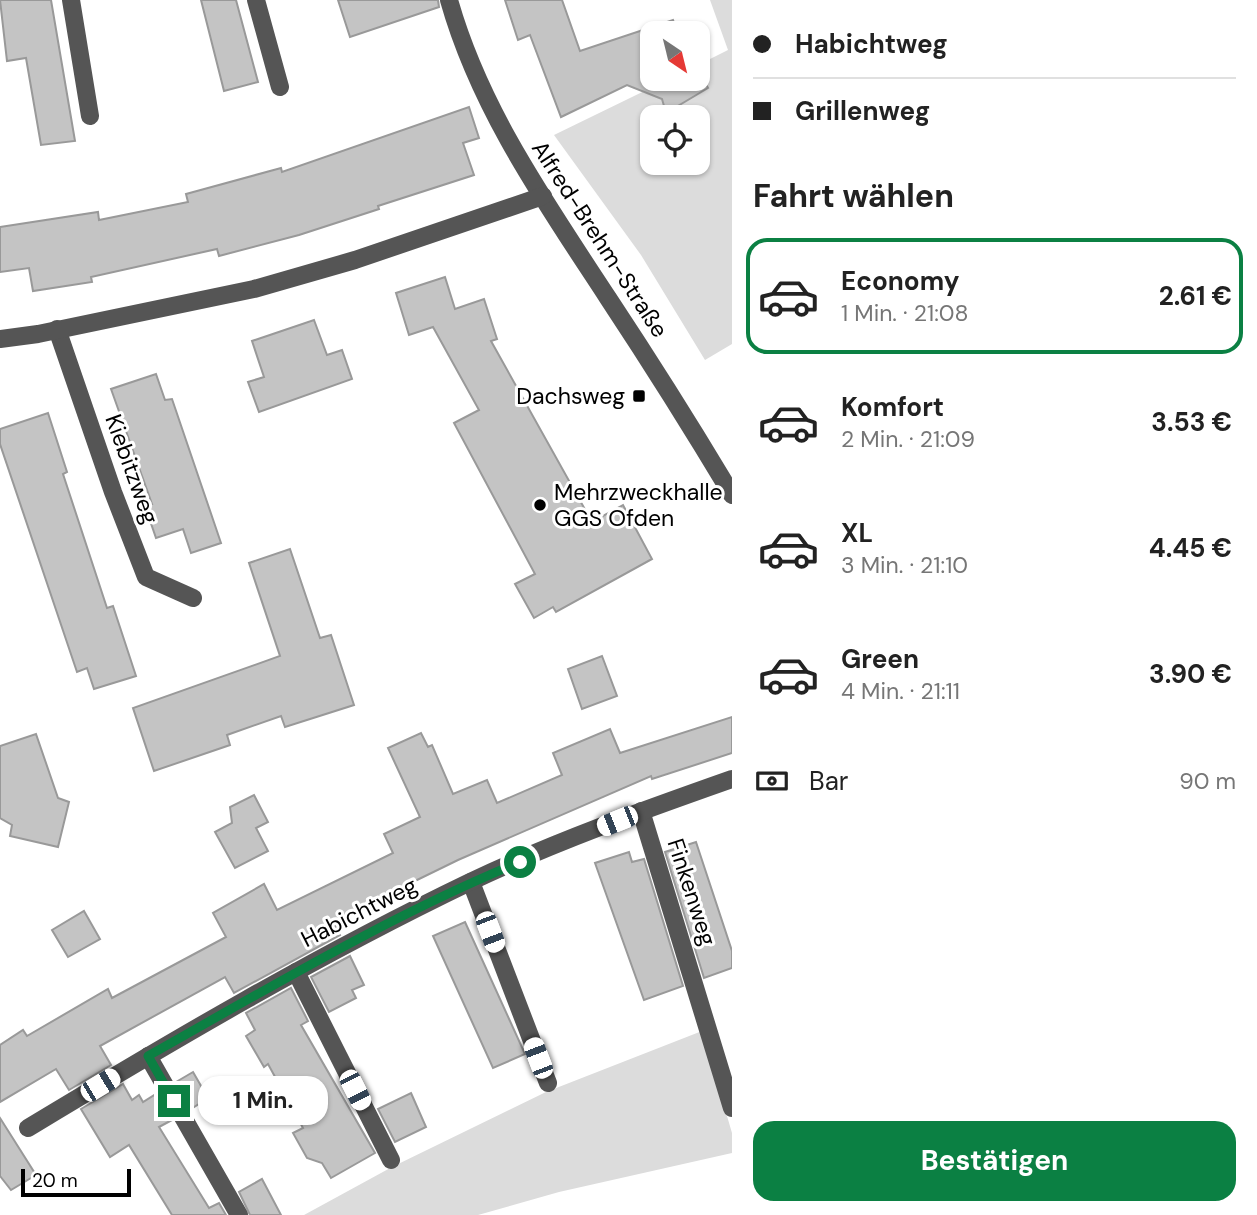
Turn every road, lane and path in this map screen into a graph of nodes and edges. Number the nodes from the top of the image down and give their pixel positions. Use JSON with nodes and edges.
{"nodes":[{"id":1,"x":71,"y":0,"type":"edge"},
{"id":2,"x":256,"y":0,"type":"edge"},
{"id":3,"x":449,"y":0,"type":"edge"},
{"id":4,"x":280,"y":87,"type":"dead end"},
{"id":5,"x":90,"y":116,"type":"dead end"},
{"id":6,"x":543,"y":196,"type":"junction"},
{"id":7,"x":57,"y":329,"type":"junction"},
{"id":8,"x":0,"y":339,"type":"edge"},
{"id":9,"x":732,"y":495,"type":"edge"},
{"id":10,"x":193,"y":598,"type":"dead end"},
{"id":11,"x":732,"y":779,"type":"edge"},
{"id":12,"x":641,"y":811,"type":"junction"},
{"id":13,"x":471,"y":882,"type":"junction"},
{"id":14,"x":296,"y":972,"type":"junction"},
{"id":15,"x":148,"y":1056,"type":"junction"},
{"id":16,"x":548,"y":1083,"type":"dead end"},
{"id":17,"x":732,"y":1108,"type":"edge"},
{"id":18,"x":28,"y":1128,"type":"dead end"},
{"id":19,"x":391,"y":1160,"type":"dead end"},
{"id":20,"x":239,"y":1215,"type":"edge"}],
"edges":[{"from":1,"to":5,"type":"street"},
{"from":2,"to":4,"type":"street"},
{"from":3,"to":6,"type":"street","name":"Alfred-Brehm-Straße"},
{"from":6,"to":7,"type":"street"},
{"from":6,"to":9,"type":"street","name":"Alfred-Brehm-Straße"},
{"from":7,"to":8,"type":"street"},
{"from":7,"to":10,"type":"street","name":"Kiebitzweg"},
{"from":11,"to":12,"type":"street","name":"Habichtweg"},
{"from":12,"to":13,"type":"street","name":"Habichtweg"},
{"from":12,"to":17,"type":"street","name":"Finkenweg"},
{"from":13,"to":14,"type":"street","name":"Habichtweg"},
{"from":13,"to":16,"type":"street"},
{"from":14,"to":15,"type":"street","name":"Habichtweg"},
{"from":14,"to":19,"type":"street"},
{"from":15,"to":18,"type":"street","name":"Habichtweg"},
{"from":15,"to":20,"type":"street"}]}
